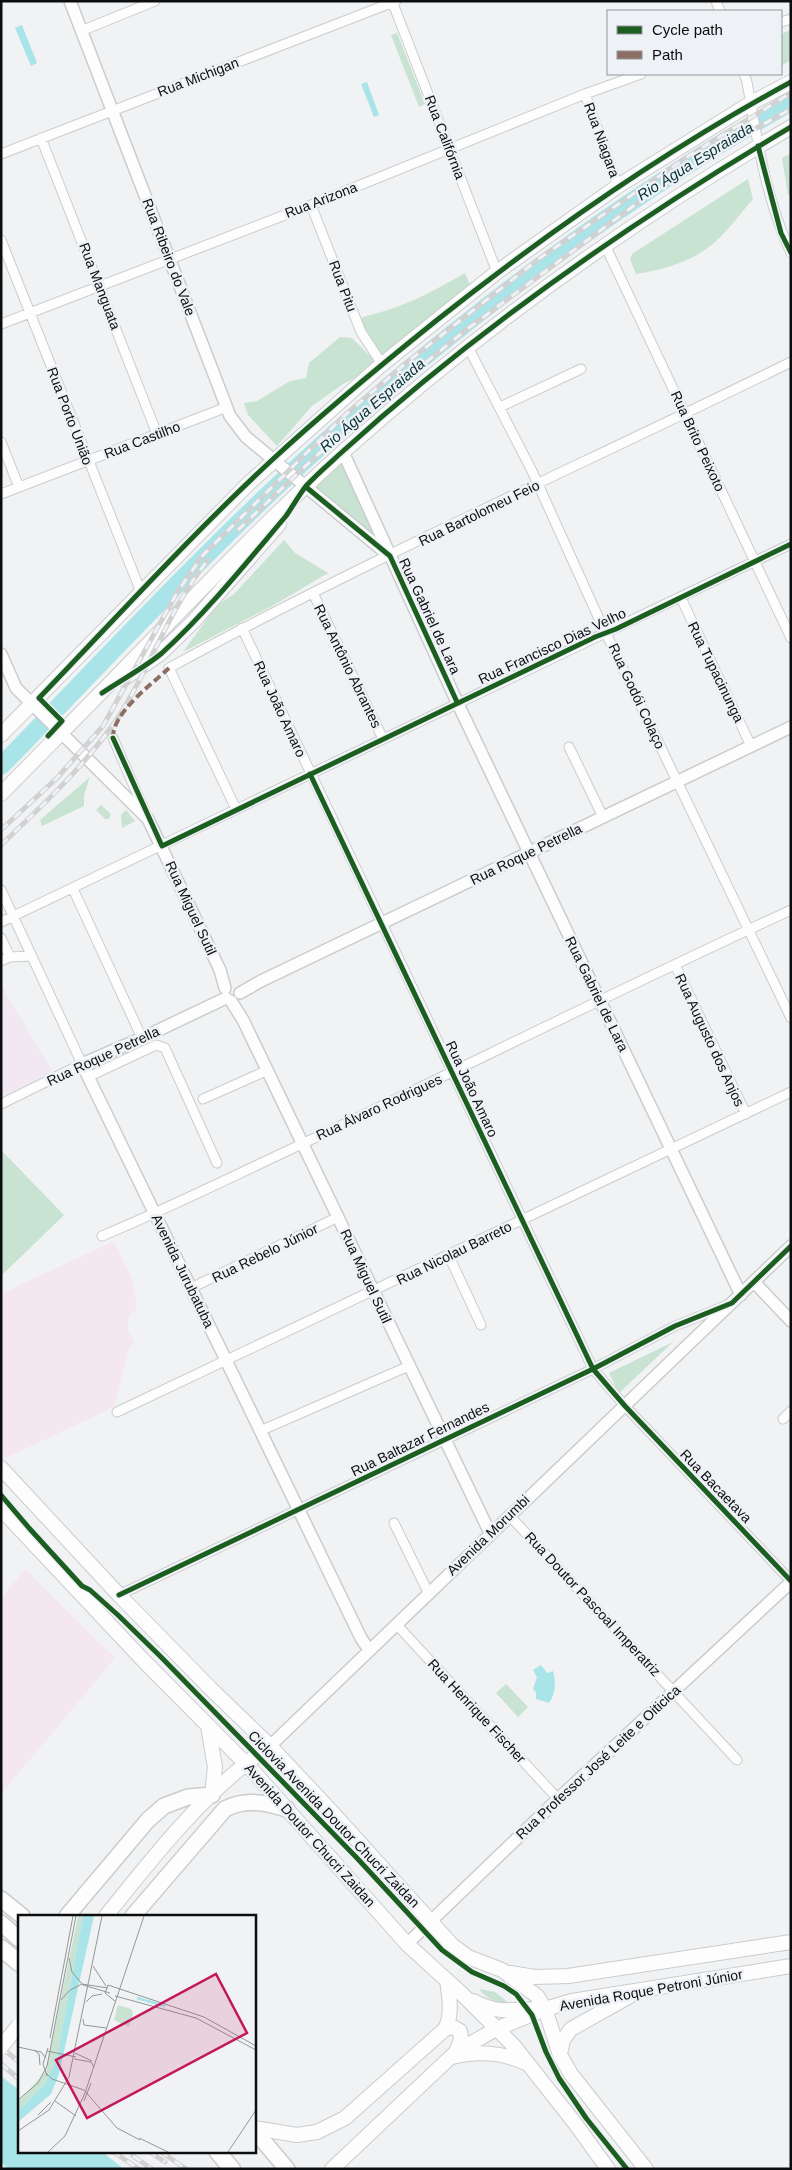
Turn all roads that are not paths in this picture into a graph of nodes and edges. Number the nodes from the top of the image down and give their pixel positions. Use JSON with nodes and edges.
{"nodes":[{"id":1,"x":70,"y":1,"type":"edge"},
{"id":2,"x":155,"y":1,"type":"edge"},
{"id":3,"x":394,"y":2,"type":"edge"},
{"id":4,"x":81,"y":31,"type":"junction"},
{"id":5,"x":637,"y":75,"type":"edge"},
{"id":6,"x":744,"y":75,"type":"edge"},
{"id":7,"x":791,"y":82,"type":"edge"},
{"id":8,"x":585,"y":94,"type":"junction"},
{"id":9,"x":752,"y":107,"type":"junction"},
{"id":10,"x":113,"y":110,"type":"junction"},
{"id":11,"x":791,"y":127,"type":"edge"},
{"id":12,"x":41,"y":138,"type":"junction"},
{"id":13,"x":757,"y":141,"type":"junction"},
{"id":14,"x":450,"y":149,"type":"junction"},
{"id":15,"x":1,"y":154,"type":"edge"},
{"id":16,"x":618,"y":186,"type":"junction"},
{"id":17,"x":311,"y":204,"type":"junction"},
{"id":18,"x":1,"y":240,"type":"edge"},
{"id":19,"x":605,"y":245,"type":"junction"},
{"id":20,"x":791,"y":253,"type":"edge"},
{"id":21,"x":170,"y":258,"type":"junction"},
{"id":22,"x":497,"y":272,"type":"junction"},
{"id":23,"x":100,"y":285,"type":"junction"},
{"id":24,"x":30,"y":312,"type":"junction"},
{"id":25,"x":1,"y":324,"type":"edge"},
{"id":26,"x":468,"y":347,"type":"junction"},
{"id":27,"x":791,"y":362,"type":"edge"},
{"id":28,"x":382,"y":364,"type":"junction"},
{"id":29,"x":581,"y":369,"type":"dead end"},
{"id":30,"x":227,"y":407,"type":"junction"},
{"id":31,"x":500,"y":407,"type":"junction"},
{"id":32,"x":685,"y":414,"type":"junction"},
{"id":33,"x":157,"y":434,"type":"junction"},
{"id":34,"x":1,"y":442,"type":"edge"},
{"id":35,"x":343,"y":452,"type":"junction"},
{"id":36,"x":88,"y":461,"type":"junction"},
{"id":37,"x":278,"y":462,"type":"junction"},
{"id":38,"x":302,"y":483,"type":"junction"},
{"id":39,"x":538,"y":484,"type":"junction"},
{"id":40,"x":19,"y":487,"type":"junction"},
{"id":41,"x":1,"y":494,"type":"edge"},
{"id":42,"x":791,"y":544,"type":"edge"},
{"id":43,"x":390,"y":556,"type":"junction"},
{"id":44,"x":754,"y":562,"type":"junction"},
{"id":45,"x":141,"y":592,"type":"junction"},
{"id":46,"x":313,"y":593,"type":"junction"},
{"id":47,"x":681,"y":598,"type":"junction"},
{"id":48,"x":242,"y":628,"type":"junction"},
{"id":49,"x":607,"y":633,"type":"junction"},
{"id":50,"x":791,"y":638,"type":"edge"},
{"id":51,"x":1,"y":654,"type":"edge"},
{"id":52,"x":457,"y":702,"type":"junction"},
{"id":53,"x":36,"y":709,"type":"junction"},
{"id":54,"x":791,"y":726,"type":"edge"},
{"id":55,"x":58,"y":729,"type":"junction"},
{"id":56,"x":4,"y":734,"type":"edge"},
{"id":57,"x":113,"y":738,"type":"dead end"},
{"id":58,"x":383,"y":739,"type":"junction"},
{"id":59,"x":751,"y":746,"type":"junction"},
{"id":60,"x":569,"y":747,"type":"dead end"},
{"id":61,"x":310,"y":774,"type":"junction"},
{"id":62,"x":677,"y":781,"type":"junction"},
{"id":63,"x":2,"y":796,"type":"edge"},
{"id":64,"x":236,"y":809,"type":"junction"},
{"id":65,"x":603,"y":817,"type":"junction"},
{"id":66,"x":148,"y":819,"type":"junction"},
{"id":67,"x":162,"y":846,"type":"junction"},
{"id":68,"x":530,"y":853,"type":"junction"},
{"id":69,"x":73,"y":889,"type":"junction"},
{"id":70,"x":1,"y":890,"type":"edge"},
{"id":71,"x":791,"y":910,"type":"edge"},
{"id":72,"x":13,"y":916,"type":"junction"},
{"id":73,"x":1,"y":922,"type":"edge"},
{"id":74,"x":381,"y":925,"type":"junction"},
{"id":75,"x":748,"y":930,"type":"junction"},
{"id":76,"x":1,"y":938,"type":"edge"},
{"id":77,"x":32,"y":956,"type":"junction"},
{"id":78,"x":6,"y":959,"type":"edge"},
{"id":79,"x":675,"y":965,"type":"junction"},
{"id":80,"x":232,"y":992,"type":"junction"},
{"id":81,"x":599,"y":1000,"type":"junction"},
{"id":82,"x":791,"y":1018,"type":"edge"},
{"id":83,"x":142,"y":1038,"type":"junction"},
{"id":84,"x":82,"y":1064,"type":"junction"},
{"id":85,"x":268,"y":1070,"type":"junction"},
{"id":86,"x":452,"y":1073,"type":"junction"},
{"id":87,"x":88,"y":1077,"type":"junction"},
{"id":88,"x":791,"y":1092,"type":"edge"},
{"id":89,"x":203,"y":1099,"type":"dead end"},
{"id":90,"x":1,"y":1104,"type":"edge"},
{"id":91,"x":746,"y":1114,"type":"junction"},
{"id":92,"x":302,"y":1144,"type":"junction"},
{"id":93,"x":672,"y":1150,"type":"junction"},
{"id":94,"x":217,"y":1163,"type":"dead end"},
{"id":95,"x":155,"y":1214,"type":"junction"},
{"id":96,"x":338,"y":1217,"type":"junction"},
{"id":97,"x":522,"y":1220,"type":"junction"},
{"id":98,"x":102,"y":1236,"type":"dead end"},
{"id":99,"x":791,"y":1246,"type":"edge"},
{"id":100,"x":449,"y":1256,"type":"junction"},
{"id":101,"x":754,"y":1282,"type":"junction"},
{"id":102,"x":191,"y":1288,"type":"junction"},
{"id":103,"x":374,"y":1292,"type":"junction"},
{"id":104,"x":741,"y":1295,"type":"junction"},
{"id":105,"x":732,"y":1303,"type":"junction"},
{"id":106,"x":791,"y":1321,"type":"edge"},
{"id":107,"x":481,"y":1325,"type":"dead end"},
{"id":108,"x":226,"y":1362,"type":"junction"},
{"id":109,"x":409,"y":1366,"type":"junction"},
{"id":110,"x":593,"y":1369,"type":"junction"},
{"id":111,"x":625,"y":1406,"type":"junction"},
{"id":112,"x":791,"y":1411,"type":"edge"},
{"id":113,"x":116,"y":1412,"type":"dead end"},
{"id":114,"x":783,"y":1419,"type":"dead end"},
{"id":115,"x":260,"y":1431,"type":"junction"},
{"id":116,"x":445,"y":1440,"type":"junction"},
{"id":117,"x":1,"y":1468,"type":"edge"},
{"id":118,"x":1,"y":1510,"type":"edge"},
{"id":119,"x":297,"y":1510,"type":"junction"},
{"id":120,"x":509,"y":1515,"type":"junction"},
{"id":121,"x":394,"y":1523,"type":"dead end"},
{"id":122,"x":490,"y":1533,"type":"junction"},
{"id":123,"x":791,"y":1581,"type":"edge"},
{"id":124,"x":428,"y":1592,"type":"junction"},
{"id":125,"x":119,"y":1594,"type":"junction"},
{"id":126,"x":396,"y":1624,"type":"junction"},
{"id":127,"x":369,"y":1650,"type":"junction"},
{"id":128,"x":674,"y":1691,"type":"junction"},
{"id":129,"x":208,"y":1725,"type":"junction"},
{"id":130,"x":270,"y":1746,"type":"junction"},
{"id":131,"x":737,"y":1760,"type":"dead end"},
{"id":132,"x":246,"y":1764,"type":"junction"},
{"id":133,"x":212,"y":1795,"type":"junction"},
{"id":134,"x":558,"y":1799,"type":"junction"},
{"id":135,"x":286,"y":1809,"type":"junction"},
{"id":136,"x":1,"y":1899,"type":"edge"},
{"id":137,"x":81,"y":1900,"type":"junction"},
{"id":138,"x":21,"y":1915,"type":"edge"},
{"id":139,"x":68,"y":1915,"type":"edge"},
{"id":140,"x":79,"y":1915,"type":"edge"},
{"id":141,"x":107,"y":1915,"type":"edge"},
{"id":142,"x":134,"y":1915,"type":"edge"},
{"id":143,"x":1,"y":1923,"type":"edge"},
{"id":144,"x":430,"y":1923,"type":"junction"},
{"id":145,"x":18,"y":1938,"type":"edge"},
{"id":146,"x":791,"y":1942,"type":"edge"},
{"id":147,"x":408,"y":1944,"type":"junction"},
{"id":148,"x":1,"y":1948,"type":"edge"},
{"id":149,"x":18,"y":1962,"type":"edge"},
{"id":150,"x":791,"y":1966,"type":"edge"},
{"id":151,"x":502,"y":1970,"type":"junction"},
{"id":152,"x":447,"y":1980,"type":"junction"},
{"id":153,"x":639,"y":1991,"type":"junction"},
{"id":154,"x":463,"y":1995,"type":"junction"},
{"id":155,"x":545,"y":2009,"type":"junction"},
{"id":156,"x":18,"y":2026,"type":"edge"},
{"id":157,"x":445,"y":2029,"type":"junction"},
{"id":158,"x":496,"y":2029,"type":"junction"},
{"id":159,"x":1,"y":2047,"type":"edge"},
{"id":160,"x":452,"y":2054,"type":"junction"},
{"id":161,"x":560,"y":2055,"type":"junction"},
{"id":162,"x":528,"y":2064,"type":"junction"},
{"id":163,"x":255,"y":2129,"type":"edge"},
{"id":164,"x":255,"y":2130,"type":"edge"},
{"id":165,"x":218,"y":2152,"type":"edge"},
{"id":166,"x":228,"y":2152,"type":"edge"},
{"id":167,"x":232,"y":2169,"type":"edge"},
{"id":168,"x":286,"y":2169,"type":"edge"},
{"id":169,"x":332,"y":2169,"type":"edge"},
{"id":170,"x":608,"y":2169,"type":"edge"},
{"id":171,"x":646,"y":2169,"type":"edge"}],
"edges":[{"from":1,"to":4,"type":"street","name":"Rua Ribeiro do Vale"},
{"from":2,"to":4,"type":"street"},
{"from":3,"to":10,"type":"street","name":"Rua Michigan"},
{"from":3,"to":14,"type":"street","name":"Rua Califórnia"},
{"from":4,"to":10,"type":"street","name":"Rua Ribeiro do Vale"},
{"from":5,"to":8,"type":"street","name":"Rua Arizona"},
{"from":6,"to":9,"type":"street"},
{"from":7,"to":9,"type":"main road"},
{"from":8,"to":14,"type":"street","name":"Rua Arizona"},
{"from":8,"to":16,"type":"street","name":"Rua Niagara"},
{"from":9,"to":13,"type":"street"},
{"from":9,"to":16,"type":"main road"},
{"from":10,"to":12,"type":"street","name":"Rua Michigan"},
{"from":10,"to":21,"type":"street","name":"Rua Ribeiro do Vale"},
{"from":11,"to":13,"type":"main road"},
{"from":12,"to":15,"type":"street","name":"Rua Michigan"},
{"from":12,"to":23,"type":"street","name":"Rua Manguata"},
{"from":13,"to":19,"type":"main road"},
{"from":13,"to":20,"type":"street"},
{"from":14,"to":17,"type":"street","name":"Rua Arizona"},
{"from":14,"to":22,"type":"street","name":"Rua Califórnia"},
{"from":16,"to":22,"type":"main road"},
{"from":17,"to":21,"type":"street","name":"Rua Arizona"},
{"from":17,"to":28,"type":"street","name":"Rua Pitu"},
{"from":18,"to":24,"type":"street","name":"Rua Porto União"},
{"from":19,"to":26,"type":"main road"},
{"from":19,"to":32,"type":"street","name":"Rua Brito Peixoto"},
{"from":21,"to":23,"type":"street","name":"Rua Arizona"},
{"from":21,"to":30,"type":"street","name":"Rua Ribeiro do Vale"},
{"from":22,"to":28,"type":"main road"},
{"from":23,"to":24,"type":"street","name":"Rua Arizona"},
{"from":23,"to":33,"type":"street","name":"Rua Manguata"},
{"from":24,"to":25,"type":"street","name":"Rua Arizona"},
{"from":24,"to":36,"type":"street","name":"Rua Porto União"},
{"from":26,"to":31,"type":"street","name":"Rua Godói Colaço"},
{"from":26,"to":35,"type":"main road"},
{"from":27,"to":32,"type":"street","name":"Rua Bartolomeu Feio"},
{"from":28,"to":37,"type":"main road"},
{"from":29,"to":31,"type":"street"},
{"from":30,"to":33,"type":"street","name":"Rua Castilho"},
{"from":30,"to":37,"type":"street","name":"Rua Ribeiro do Vale"},
{"from":31,"to":39,"type":"street","name":"Rua Godói Colaço"},
{"from":32,"to":39,"type":"street","name":"Rua Bartolomeu Feio"},
{"from":32,"to":44,"type":"street","name":"Rua Brito Peixoto"},
{"from":33,"to":36,"type":"street","name":"Rua Castilho"},
{"from":34,"to":40,"type":"street"},
{"from":35,"to":38,"type":"main road"},
{"from":35,"to":43,"type":"street","name":"Rua Gabriel de Lara"},
{"from":36,"to":40,"type":"street","name":"Rua Castilho"},
{"from":36,"to":45,"type":"street","name":"Rua Porto União"},
{"from":37,"to":38,"type":"street","name":"Rua Ribeiro do Vale"},
{"from":37,"to":45,"type":"main road"},
{"from":38,"to":43,"type":"street","name":"Rua Gabriel de Lara"},
{"from":38,"to":55,"type":"main road"},
{"from":39,"to":43,"type":"street","name":"Rua Bartolomeu Feio"},
{"from":39,"to":49,"type":"street","name":"Rua Godói Colaço"},
{"from":40,"to":41,"type":"street","name":"Rua Castilho"},
{"from":42,"to":44,"type":"street","name":"Rua Francisco Dias Velho"},
{"from":43,"to":46,"type":"street","name":"Rua Bartolomeu Feio"},
{"from":43,"to":52,"type":"street","name":"Rua Gabriel de Lara"},
{"from":44,"to":47,"type":"street","name":"Rua Francisco Dias Velho"},
{"from":44,"to":50,"type":"street","name":"Rua Brito Peixoto"},
{"from":45,"to":53,"type":"main road"},
{"from":46,"to":48,"type":"street","name":"Rua Bartolomeu Feio"},
{"from":46,"to":58,"type":"street","name":"Rua Antônio Abrantes"},
{"from":47,"to":49,"type":"street","name":"Rua Francisco Dias Velho"},
{"from":47,"to":59,"type":"street","name":"Rua Tupacinunga"},
{"from":48,"to":61,"type":"street","name":"Rua João Amaro"},
{"from":48,"to":64,"type":"street","name":"Rua Bartolomeu Feio"},
{"from":49,"to":52,"type":"street","name":"Rua Francisco Dias Velho"},
{"from":49,"to":62,"type":"street","name":"Rua Godói Colaço"},
{"from":51,"to":53,"type":"street","name":"Rua Miguel Sutil"},
{"from":52,"to":58,"type":"street","name":"Rua Francisco Dias Velho"},
{"from":52,"to":68,"type":"street","name":"Rua Gabriel de Lara"},
{"from":53,"to":55,"type":"street","name":"Rua Miguel Sutil"},
{"from":53,"to":56,"type":"main road"},
{"from":54,"to":59,"type":"street","name":"Rua Roque Petrella"},
{"from":55,"to":63,"type":"main road"},
{"from":55,"to":66,"type":"street","name":"Rua Miguel Sutil"},
{"from":57,"to":66,"type":"street","name":"Rua Miguel Sutil"},
{"from":58,"to":61,"type":"street","name":"Rua Francisco Dias Velho"},
{"from":59,"to":62,"type":"street","name":"Rua Roque Petrella"},
{"from":60,"to":65,"type":"street"},
{"from":61,"to":64,"type":"street","name":"Rua Francisco Dias Velho"},
{"from":61,"to":74,"type":"street","name":"Rua João Amaro"},
{"from":62,"to":65,"type":"street","name":"Rua Roque Petrella"},
{"from":62,"to":75,"type":"street","name":"Rua Godói Colaço"},
{"from":64,"to":67,"type":"street","name":"Rua Francisco Dias Velho"},
{"from":65,"to":68,"type":"street","name":"Rua Roque Petrella"},
{"from":66,"to":67,"type":"street","name":"Rua Miguel Sutil"},
{"from":67,"to":69,"type":"street","name":"Rua Francisco Dias Velho"},
{"from":67,"to":80,"type":"street","name":"Rua Miguel Sutil"},
{"from":68,"to":74,"type":"street","name":"Rua Roque Petrella"},
{"from":68,"to":81,"type":"street","name":"Rua Gabriel de Lara"},
{"from":69,"to":72,"type":"street","name":"Rua Francisco Dias Velho"},
{"from":69,"to":83,"type":"street"},
{"from":70,"to":72,"type":"street","name":"Avenida Jurubatuba"},
{"from":71,"to":75,"type":"street","name":"Rua Álvaro Rodrigues"},
{"from":72,"to":73,"type":"street","name":"Rua Francisco Dias Velho"},
{"from":72,"to":77,"type":"street","name":"Avenida Jurubatuba"},
{"from":74,"to":80,"type":"street","name":"Rua Roque Petrella"},
{"from":74,"to":86,"type":"street","name":"Rua João Amaro"},
{"from":75,"to":79,"type":"street","name":"Rua Álvaro Rodrigues"},
{"from":75,"to":82,"type":"street","name":"Rua Godói Colaço"},
{"from":76,"to":78,"type":"street"},
{"from":77,"to":78,"type":"street"},
{"from":77,"to":84,"type":"street","name":"Avenida Jurubatuba"},
{"from":79,"to":81,"type":"street","name":"Rua Álvaro Rodrigues"},
{"from":79,"to":91,"type":"street","name":"Rua Augusto dos Anjos"},
{"from":80,"to":83,"type":"street","name":"Rua Roque Petrella"},
{"from":80,"to":85,"type":"street","name":"Rua Miguel Sutil"},
{"from":81,"to":86,"type":"street","name":"Rua Álvaro Rodrigues"},
{"from":81,"to":93,"type":"street","name":"Rua Gabriel de Lara"},
{"from":83,"to":84,"type":"street","name":"Rua Roque Petrella"},
{"from":84,"to":87,"type":"street","name":"Avenida Jurubatuba"},
{"from":84,"to":90,"type":"street","name":"Rua Roque Petrella"},
{"from":85,"to":89,"type":"street"},
{"from":85,"to":92,"type":"street","name":"Rua Miguel Sutil"},
{"from":86,"to":92,"type":"street","name":"Rua Álvaro Rodrigues"},
{"from":86,"to":97,"type":"street","name":"Rua João Amaro"},
{"from":87,"to":94,"type":"street"},
{"from":87,"to":95,"type":"street","name":"Avenida Jurubatuba"},
{"from":88,"to":91,"type":"street","name":"Rua Nicolau Barreto"},
{"from":91,"to":93,"type":"street","name":"Rua Nicolau Barreto"},
{"from":92,"to":95,"type":"street","name":"Rua Álvaro Rodrigues"},
{"from":92,"to":96,"type":"street","name":"Rua Miguel Sutil"},
{"from":93,"to":97,"type":"street","name":"Rua Nicolau Barreto"},
{"from":93,"to":104,"type":"street","name":"Rua Gabriel de Lara"},
{"from":95,"to":98,"type":"street","name":"Rua Álvaro Rodrigues"},
{"from":95,"to":102,"type":"street","name":"Avenida Jurubatuba"},
{"from":96,"to":102,"type":"street","name":"Rua Rebelo Júnior"},
{"from":96,"to":103,"type":"street","name":"Rua Miguel Sutil"},
{"from":97,"to":100,"type":"street","name":"Rua Nicolau Barreto"},
{"from":97,"to":110,"type":"street","name":"Rua João Amaro"},
{"from":99,"to":101,"type":"street","name":"Avenida Morumbi"},
{"from":100,"to":103,"type":"street","name":"Rua Nicolau Barreto"},
{"from":100,"to":107,"type":"street"},
{"from":101,"to":104,"type":"street","name":"Avenida Morumbi"},
{"from":101,"to":106,"type":"street"},
{"from":102,"to":108,"type":"street","name":"Avenida Jurubatuba"},
{"from":103,"to":108,"type":"street","name":"Rua Nicolau Barreto"},
{"from":103,"to":109,"type":"street","name":"Rua Miguel Sutil"},
{"from":104,"to":105,"type":"street","name":"Avenida Morumbi"},
{"from":105,"to":110,"type":"street","name":"Rua Baltazar Fernandes"},
{"from":105,"to":111,"type":"street","name":"Avenida Morumbi"},
{"from":108,"to":113,"type":"street","name":"Rua Nicolau Barreto"},
{"from":108,"to":115,"type":"street","name":"Avenida Jurubatuba"},
{"from":109,"to":115,"type":"street"},
{"from":109,"to":116,"type":"street","name":"Rua Miguel Sutil"},
{"from":110,"to":111,"type":"street","name":"Rua João Amaro"},
{"from":110,"to":116,"type":"street","name":"Rua Baltazar Fernandes"},
{"from":111,"to":120,"type":"street","name":"Avenida Morumbi"},
{"from":111,"to":123,"type":"street","name":"Rua Bacaetava"},
{"from":112,"to":114,"type":"street"},
{"from":115,"to":119,"type":"street","name":"Avenida Jurubatuba"},
{"from":116,"to":119,"type":"street","name":"Rua Baltazar Fernandes"},
{"from":116,"to":122,"type":"street","name":"Rua Miguel Sutil"},
{"from":117,"to":125,"type":"main road"},
{"from":118,"to":129,"type":"main road","name":"Avenida Doutor Chucri Zaidan"},
{"from":119,"to":125,"type":"street","name":"Rua Baltazar Fernandes"},
{"from":119,"to":127,"type":"street","name":"Avenida Jurubatuba"},
{"from":120,"to":122,"type":"street","name":"Avenida Morumbi"},
{"from":120,"to":128,"type":"street","name":"Rua Doutor Pascoal Imperatriz"},
{"from":121,"to":124,"type":"street"},
{"from":122,"to":124,"type":"street","name":"Avenida Morumbi"},
{"from":123,"to":128,"type":"street","name":"Rua Professor José Leite e Oiticica"},
{"from":124,"to":126,"type":"street","name":"Avenida Morumbi"},
{"from":125,"to":130,"type":"main road"},
{"from":126,"to":127,"type":"street","name":"Avenida Morumbi"},
{"from":126,"to":134,"type":"street","name":"Rua Henrique Fischer"},
{"from":127,"to":130,"type":"street","name":"Avenida Morumbi"},
{"from":128,"to":131,"type":"street","name":"Rua Doutor Pascoal Imperatriz"},
{"from":128,"to":134,"type":"street","name":"Rua Professor José Leite e Oiticica"},
{"from":129,"to":132,"type":"main road","name":"Avenida Doutor Chucri Zaidan"},
{"from":129,"to":133,"type":"main road"},
{"from":130,"to":132,"type":"main road","name":"Avenida Morumbi"},
{"from":130,"to":144,"type":"main road"},
{"from":132,"to":133,"type":"main road","name":"Avenida Morumbi"},
{"from":132,"to":135,"type":"main road","name":"Avenida Doutor Chucri Zaidan"},
{"from":133,"to":137,"type":"highway"},
{"from":133,"to":141,"type":"main road","name":"Avenida Morumbi"},
{"from":134,"to":144,"type":"street","name":"Rua Professor José Leite e Oiticica"},
{"from":135,"to":142,"type":"highway"},
{"from":135,"to":147,"type":"main road","name":"Avenida Doutor Chucri Zaidan"},
{"from":136,"to":138,"type":"highway"},
{"from":137,"to":139,"type":"highway"},
{"from":137,"to":140,"type":"highway"},
{"from":143,"to":145,"type":"highway"},
{"from":144,"to":147,"type":"street","name":"Rua Professor José Leite e Oiticica"},
{"from":144,"to":151,"type":"main road"},
{"from":146,"to":151,"type":"main road","name":"Avenida Roque Petroni Júnior"},
{"from":147,"to":152,"type":"main road","name":"Avenida Doutor Chucri Zaidan"},
{"from":148,"to":149,"type":"highway"},
{"from":150,"to":153,"type":"main road","name":"Avenida Roque Petroni Júnior"},
{"from":151,"to":155,"type":"main road"},
{"from":152,"to":154,"type":"main road","name":"Avenida Doutor Chucri Zaidan"},
{"from":152,"to":157,"type":"main road"},
{"from":153,"to":155,"type":"main road","name":"Avenida Roque Petroni Júnior"},
{"from":153,"to":161,"type":"main road"},
{"from":154,"to":155,"type":"main road"},
{"from":154,"to":158,"type":"main road","name":"Avenida Doutor Chucri Zaidan"},
{"from":155,"to":158,"type":"main road","name":"Avenida Roque Petroni Júnior"},
{"from":155,"to":161,"type":"main road"},
{"from":156,"to":159,"type":"main road","bridge":true},
{"from":157,"to":160,"type":"main road"},
{"from":157,"to":163,"type":"main road"},
{"from":158,"to":160,"type":"main road","name":"Avenida Roque Petroni Júnior"},
{"from":158,"to":162,"type":"main road","name":"Avenida Doutor Chucri Zaidan"},
{"from":160,"to":162,"type":"main road"},
{"from":160,"to":169,"type":"main road","name":"Avenida Roque Petroni Júnior"},
{"from":161,"to":171,"type":"main road"},
{"from":162,"to":170,"type":"main road","name":"Avenida Doutor Chucri Zaidan"},
{"from":164,"to":168,"type":"highway"},
{"from":165,"to":167,"type":"highway"},
{"from":166,"to":167,"type":"highway"}]}
